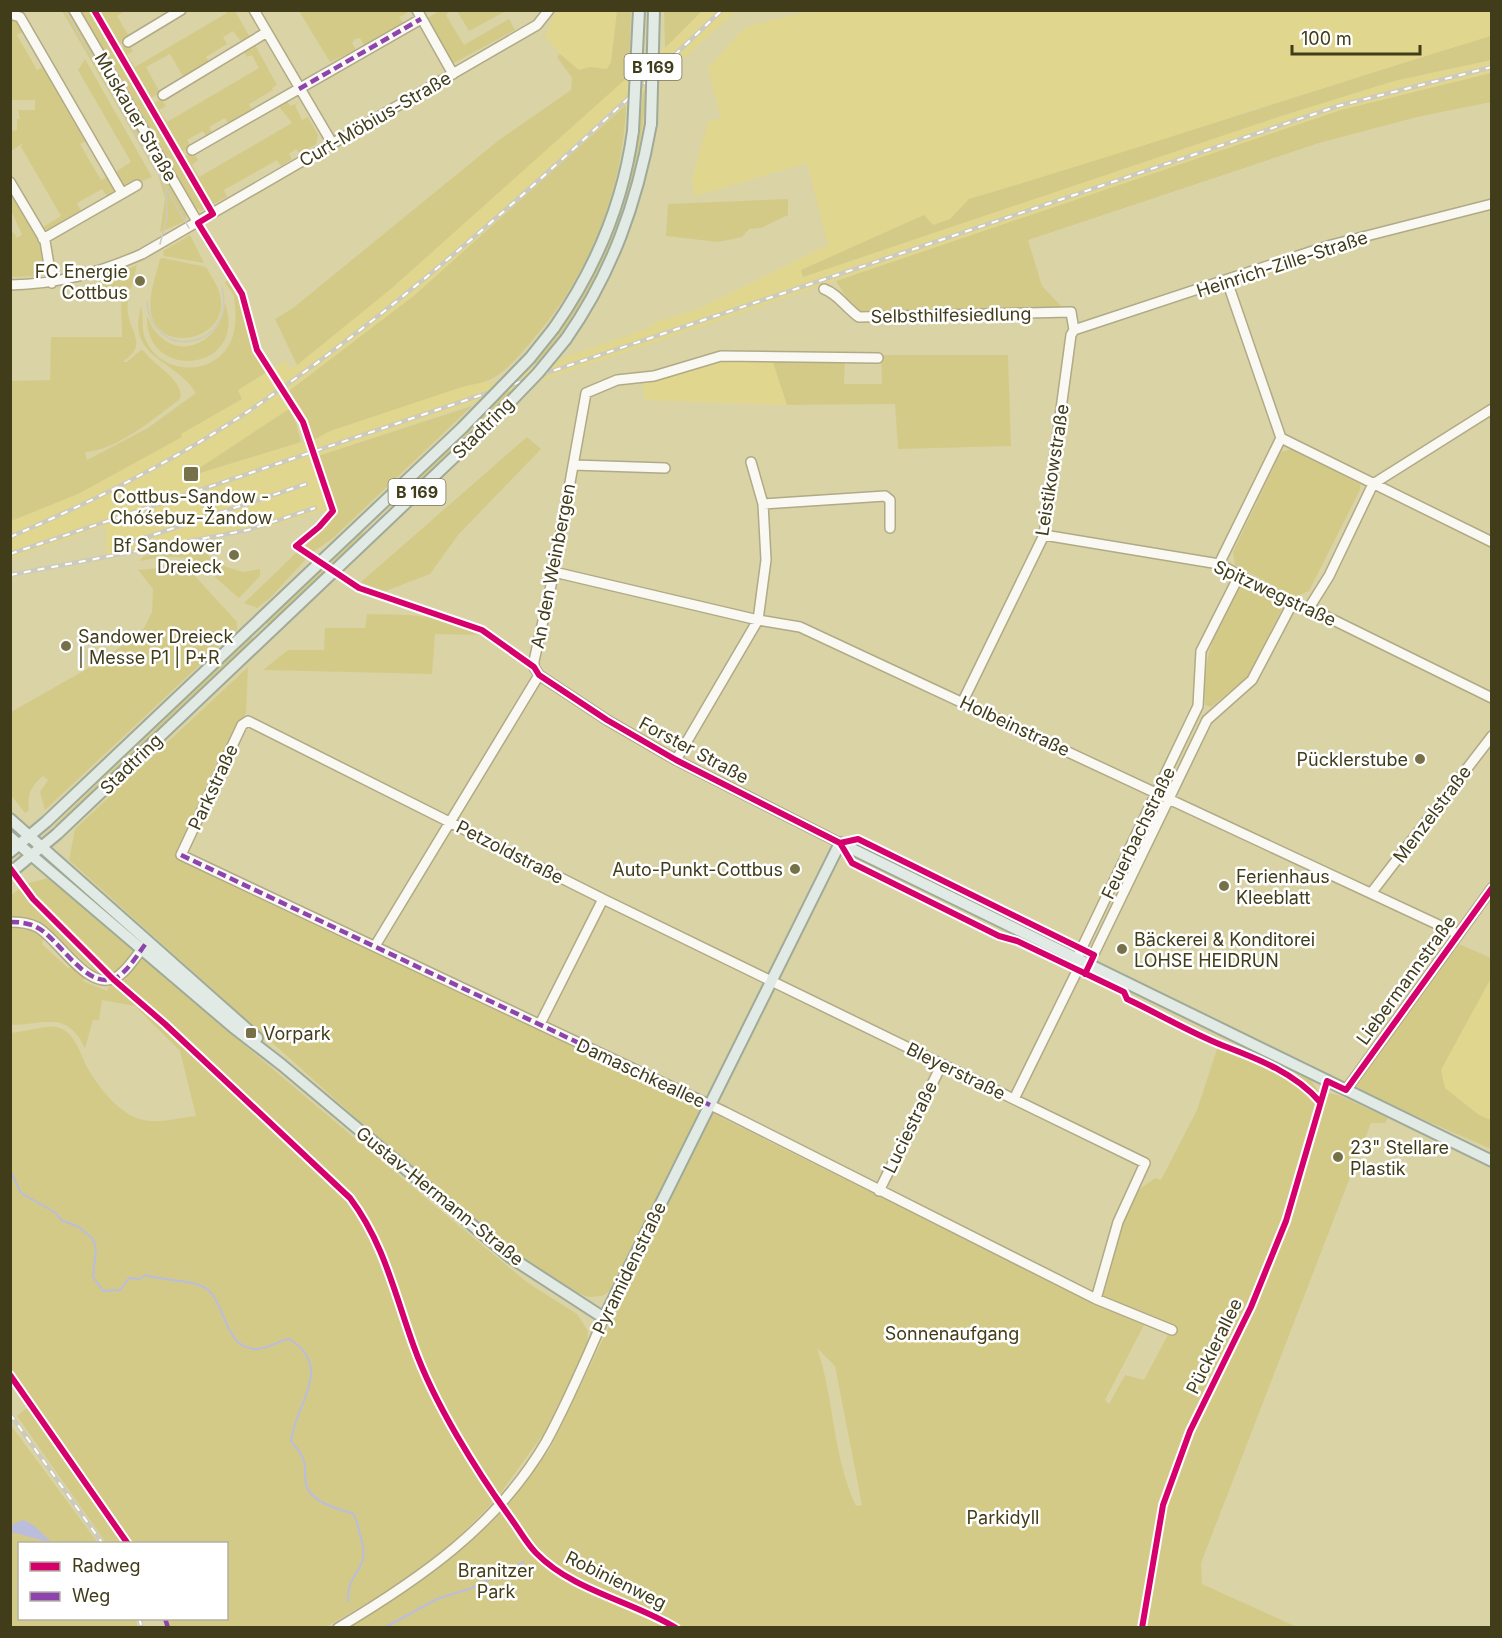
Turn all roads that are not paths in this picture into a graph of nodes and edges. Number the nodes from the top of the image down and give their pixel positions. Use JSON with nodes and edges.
{"nodes":[{"id":1,"x":74,"y":10,"type":"edge"},
{"id":2,"x":181,"y":10,"type":"edge"},
{"id":3,"x":254,"y":10,"type":"edge"},
{"id":4,"x":549,"y":10,"type":"edge"},
{"id":5,"x":639,"y":10,"type":"edge"},
{"id":6,"x":654,"y":10,"type":"edge"},
{"id":7,"x":10,"y":14,"type":"edge"},
{"id":8,"x":419,"y":15,"type":"edge"},
{"id":9,"x":267,"y":32,"type":"junction"},
{"id":10,"x":128,"y":42,"type":"dead end"},
{"id":11,"x":453,"y":74,"type":"junction"},
{"id":12,"x":299,"y":89,"type":"junction"},
{"id":13,"x":163,"y":95,"type":"dead end"},
{"id":14,"x":332,"y":143,"type":"junction"},
{"id":15,"x":192,"y":150,"type":"dead end"},
{"id":16,"x":10,"y":182,"type":"edge"},
{"id":17,"x":137,"y":184,"type":"dead end"},
{"id":18,"x":122,"y":193,"type":"junction"},
{"id":19,"x":1491,"y":204,"type":"edge"},
{"id":20,"x":198,"y":223,"type":"junction"},
{"id":21,"x":43,"y":239,"type":"junction"},
{"id":22,"x":1227,"y":281,"type":"junction"},
{"id":23,"x":52,"y":283,"type":"junction"},
{"id":24,"x":10,"y":285,"type":"edge"},
{"id":25,"x":824,"y":289,"type":"dead end"},
{"id":26,"x":1074,"y":330,"type":"junction"},
{"id":27,"x":878,"y":358,"type":"dead end"},
{"id":28,"x":1491,"y":408,"type":"edge"},
{"id":29,"x":1281,"y":438,"type":"junction"},
{"id":30,"x":751,"y":462,"type":"dead end"},
{"id":31,"x":573,"y":465,"type":"junction"},
{"id":32,"x":665,"y":468,"type":"dead end"},
{"id":33,"x":1373,"y":484,"type":"junction"},
{"id":34,"x":763,"y":504,"type":"junction"},
{"id":35,"x":890,"y":528,"type":"dead end"},
{"id":36,"x":1044,"y":535,"type":"junction"},
{"id":37,"x":1491,"y":542,"type":"edge"},
{"id":38,"x":1219,"y":564,"type":"junction"},
{"id":39,"x":554,"y":572,"type":"junction"},
{"id":40,"x":1239,"y":576,"type":"junction"},
{"id":41,"x":1292,"y":604,"type":"junction"},
{"id":42,"x":1309,"y":608,"type":"junction"},
{"id":43,"x":758,"y":620,"type":"junction"},
{"id":44,"x":537,"y":671,"type":"junction"},
{"id":45,"x":1491,"y":698,"type":"edge"},
{"id":46,"x":963,"y":701,"type":"junction"},
{"id":47,"x":248,"y":721,"type":"joint"},
{"id":48,"x":1491,"y":736,"type":"edge"},
{"id":49,"x":676,"y":760,"type":"junction"},
{"id":50,"x":1158,"y":794,"type":"junction"},
{"id":51,"x":1169,"y":799,"type":"junction"},
{"id":52,"x":10,"y":819,"type":"edge"},
{"id":53,"x":449,"y":822,"type":"junction"},
{"id":54,"x":30,"y":835,"type":"junction"},
{"id":55,"x":840,"y":843,"type":"junction"},
{"id":56,"x":13,"y":844,"type":"edge"},
{"id":57,"x":43,"y":846,"type":"junction"},
{"id":58,"x":32,"y":855,"type":"junction"},
{"id":59,"x":181,"y":855,"type":"joint"},
{"id":60,"x":10,"y":873,"type":"edge"},
{"id":61,"x":1491,"y":888,"type":"edge"},
{"id":62,"x":1372,"y":892,"type":"junction"},
{"id":63,"x":603,"y":899,"type":"junction"},
{"id":64,"x":10,"y":922,"type":"edge"},
{"id":65,"x":1458,"y":934,"type":"junction"},
{"id":66,"x":145,"y":945,"type":"junction"},
{"id":67,"x":375,"y":946,"type":"junction"},
{"id":68,"x":1083,"y":961,"type":"junction"},
{"id":69,"x":773,"y":981,"type":"junction"},
{"id":70,"x":540,"y":1024,"type":"junction"},
{"id":71,"x":942,"y":1064,"type":"junction"},
{"id":72,"x":1346,"y":1090,"type":"junction"},
{"id":73,"x":1014,"y":1099,"type":"junction"},
{"id":74,"x":710,"y":1105,"type":"junction"},
{"id":75,"x":1491,"y":1161,"type":"edge"},
{"id":76,"x":879,"y":1191,"type":"junction"},
{"id":77,"x":1096,"y":1299,"type":"junction"},
{"id":78,"x":604,"y":1318,"type":"junction"},
{"id":79,"x":1172,"y":1330,"type":"dead end"},
{"id":80,"x":338,"y":1628,"type":"edge"}],
"edges":[{"from":1,"to":20,"type":"street","name":"Muskauer Straße"},
{"from":2,"to":10,"type":"street","name":"Muskauer Straße"},
{"from":3,"to":9,"type":"street"},
{"from":4,"to":11,"type":"street","name":"Curt-Möbius-Straße"},
{"from":5,"to":54,"type":"main road","name":"Stadtring","number":"B 169","bridge":true},
{"from":6,"to":57,"type":"main road","name":"Stadtring","number":"B 169","bridge":true},
{"from":7,"to":18,"type":"street"},
{"from":8,"to":11,"type":"street"},
{"from":8,"to":12,"type":"street","name":"Muskauer Straße"},
{"from":9,"to":12,"type":"street"},
{"from":9,"to":13,"type":"street","name":"Muskauer Straße"},
{"from":11,"to":14,"type":"street","name":"Curt-Möbius-Straße"},
{"from":12,"to":14,"type":"street"},
{"from":12,"to":15,"type":"street","name":"Muskauer Straße"},
{"from":14,"to":20,"type":"street","name":"Curt-Möbius-Straße"},
{"from":16,"to":21,"type":"street"},
{"from":17,"to":18,"type":"street","name":"Muskauer Straße"},
{"from":18,"to":21,"type":"street","name":"Muskauer Straße"},
{"from":19,"to":22,"type":"street","name":"Heinrich-Zille-Straße"},
{"from":20,"to":23,"type":"street","name":"Curt-Möbius-Straße"},
{"from":21,"to":23,"type":"street"},
{"from":22,"to":26,"type":"street","name":"Heinrich-Zille-Straße"},
{"from":22,"to":29,"type":"street"},
{"from":23,"to":24,"type":"street","name":"Curt-Möbius-Straße"},
{"from":25,"to":26,"type":"street","name":"Selbsthilfesiedlung"},
{"from":26,"to":36,"type":"street","name":"Leistikowstraße"},
{"from":27,"to":31,"type":"street","name":"An den Weinbergen"},
{"from":28,"to":33,"type":"street"},
{"from":29,"to":33,"type":"street"},
{"from":29,"to":38,"type":"street"},
{"from":30,"to":34,"type":"street"},
{"from":31,"to":32,"type":"street","name":"An den Weinbergen"},
{"from":31,"to":39,"type":"street","name":"An den Weinbergen"},
{"from":33,"to":37,"type":"street"},
{"from":33,"to":42,"type":"street"},
{"from":34,"to":35,"type":"street"},
{"from":34,"to":43,"type":"street"},
{"from":36,"to":38,"type":"street","name":"Spitzwegstraße"},
{"from":36,"to":46,"type":"street","name":"Leistikowstraße"},
{"from":38,"to":40,"type":"street","name":"Spitzwegstraße"},
{"from":39,"to":43,"type":"street","name":"Holbeinstraße"},
{"from":39,"to":44,"type":"street","name":"An den Weinbergen"},
{"from":40,"to":41,"type":"street","name":"Spitzwegstraße"},
{"from":40,"to":50,"type":"street","name":"Feuerbachstraße"},
{"from":41,"to":42,"type":"street","name":"Spitzwegstraße"},
{"from":41,"to":51,"type":"street","name":"Feuerbachstraße"},
{"from":42,"to":45,"type":"street","name":"Spitzwegstraße"},
{"from":43,"to":46,"type":"street","name":"Holbeinstraße"},
{"from":43,"to":49,"type":"street"},
{"from":44,"to":49,"type":"street","name":"Forster Straße"},
{"from":44,"to":53,"type":"street","name":"An den Weinbergen"},
{"from":46,"to":50,"type":"street","name":"Holbeinstraße"},
{"from":47,"to":53,"type":"street","name":"Petzoldstraße"},
{"from":47,"to":59,"type":"street","name":"Parkstraße"},
{"from":48,"to":62,"type":"street","name":"Menzelstraße"},
{"from":49,"to":55,"type":"street","name":"Forster Straße"},
{"from":50,"to":51,"type":"street","name":"Holbeinstraße"},
{"from":50,"to":68,"type":"street","name":"Feuerbachstraße"},
{"from":51,"to":62,"type":"street","name":"Holbeinstraße"},
{"from":51,"to":68,"type":"street","name":"Feuerbachstraße"},
{"from":52,"to":54,"type":"main road","name":"Gustav-Hermann-Straße"},
{"from":53,"to":63,"type":"street","name":"Petzoldstraße"},
{"from":53,"to":67,"type":"street","name":"An den Weinbergen"},
{"from":54,"to":56,"type":"main road","name":"Stadtring","number":"B 169"},
{"from":54,"to":57,"type":"main road","name":"Gustav-Hermann-Straße"},
{"from":55,"to":68,"type":"main road","name":"Forster Straße"},
{"from":55,"to":69,"type":"main road","name":"Pyramidenstraße"},
{"from":56,"to":58,"type":"main road","name":"Gustav-Hermann-Straße"},
{"from":57,"to":58,"type":"main road","name":"Stadtring","number":"B 169"},
{"from":57,"to":66,"type":"main road","name":"Gustav-Hermann-Straße"},
{"from":58,"to":60,"type":"main road","name":"Stadtring","number":"B 169"},
{"from":58,"to":66,"type":"main road","name":"Gustav-Hermann-Straße"},
{"from":59,"to":67,"type":"street","name":"Damaschkeallee"},
{"from":61,"to":65,"type":"street","name":"Liebermannstraße"},
{"from":62,"to":65,"type":"street","name":"Holbeinstraße"},
{"from":63,"to":69,"type":"street","name":"Petzoldstraße"},
{"from":63,"to":70,"type":"street"},
{"from":64,"to":66,"type":"street"},
{"from":65,"to":72,"type":"street","name":"Liebermannstraße"},
{"from":66,"to":78,"type":"main road","name":"Gustav-Hermann-Straße"},
{"from":67,"to":70,"type":"street","name":"Damaschkeallee"},
{"from":68,"to":72,"type":"main road","name":"Forster Straße"},
{"from":68,"to":73,"type":"street","name":"Feuerbachstraße"},
{"from":69,"to":71,"type":"street","name":"Bleyerstraße"},
{"from":69,"to":74,"type":"main road","name":"Pyramidenstraße"},
{"from":70,"to":74,"type":"street","name":"Damaschkeallee"},
{"from":71,"to":73,"type":"street","name":"Bleyerstraße"},
{"from":71,"to":76,"type":"street","name":"Luciestraße"},
{"from":72,"to":75,"type":"main road","name":"Forster Straße"},
{"from":73,"to":77,"type":"street","name":"Bleyerstraße"},
{"from":74,"to":76,"type":"street","name":"Damaschkeallee"},
{"from":74,"to":78,"type":"main road","name":"Pyramidenstraße"},
{"from":76,"to":77,"type":"street","name":"Damaschkeallee"},
{"from":77,"to":79,"type":"street","name":"Damaschkeallee"},
{"from":78,"to":80,"type":"street","name":"Pyramidenstraße"}]}
